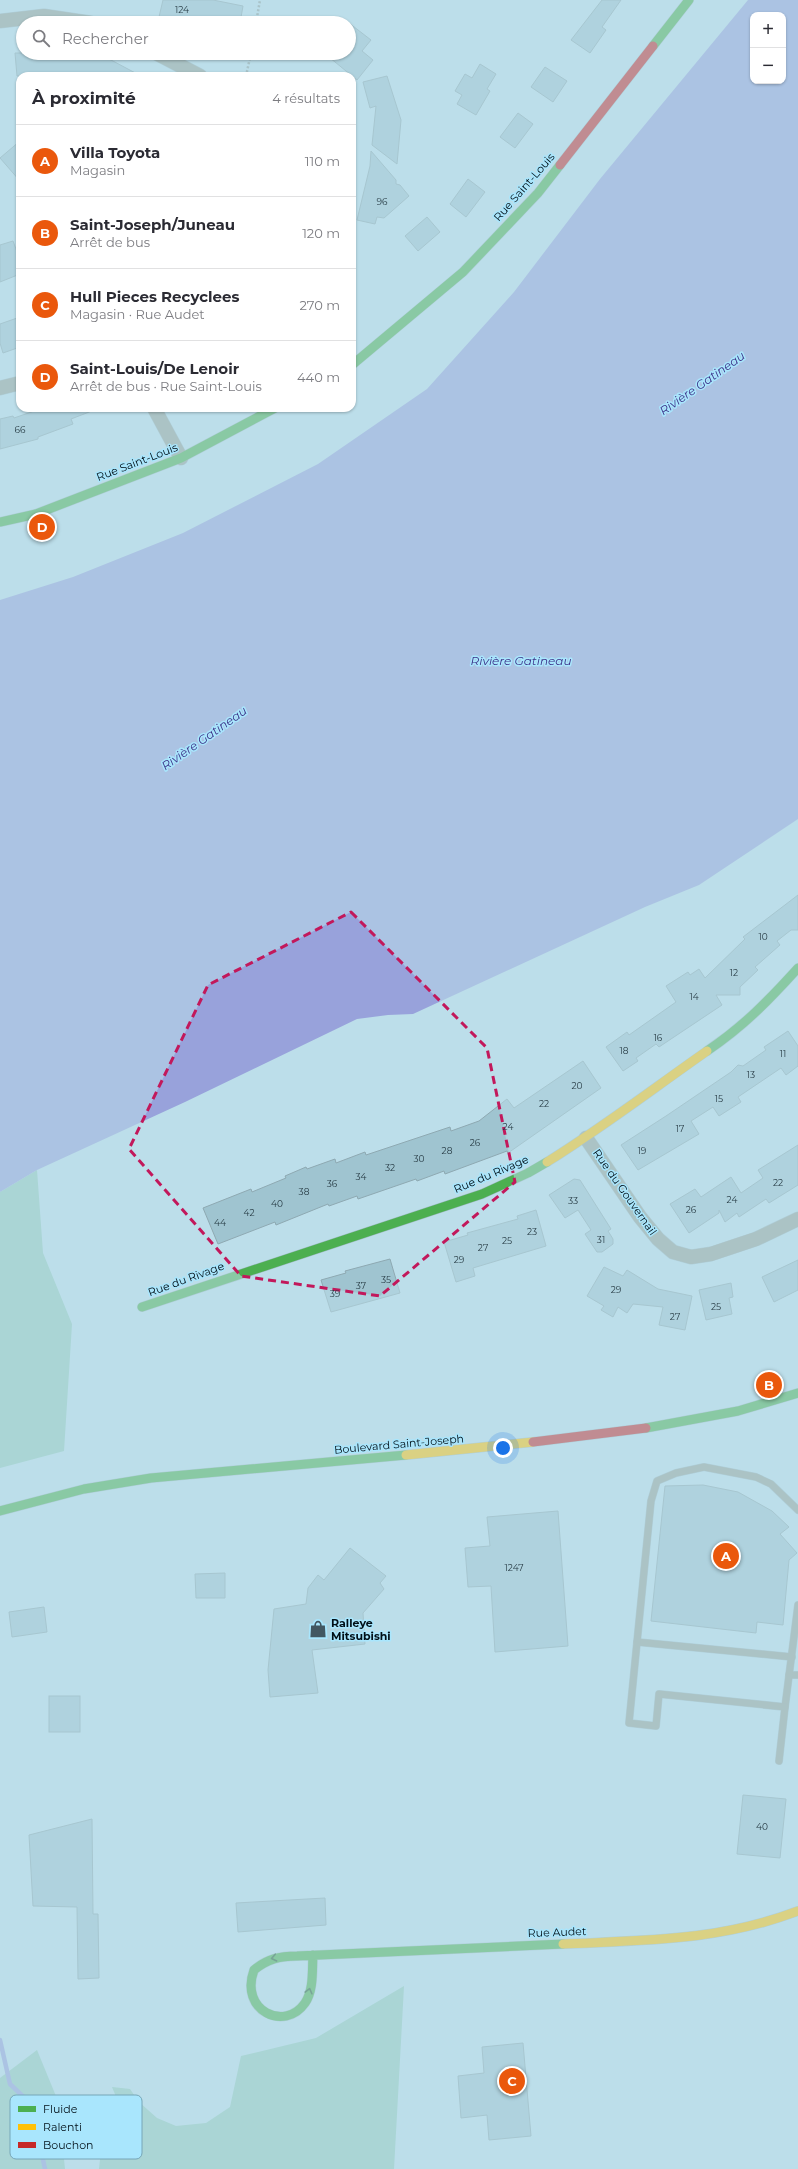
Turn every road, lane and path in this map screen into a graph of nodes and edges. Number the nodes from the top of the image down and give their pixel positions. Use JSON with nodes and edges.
{"nodes":[{"id":1,"x":260,"y":0,"type":"edge"},
{"id":2,"x":689,"y":0,"type":"edge"},
{"id":3,"x":257,"y":16,"type":"edge"},
{"id":4,"x":16,"y":19,"type":"edge"},
{"id":5,"x":0,"y":21,"type":"edge"},
{"id":6,"x":169,"y":60,"type":"edge"},
{"id":7,"x":249,"y":60,"type":"edge"},
{"id":8,"x":192,"y":72,"type":"edge"},
{"id":9,"x":247,"y":72,"type":"edge"},
{"id":10,"x":356,"y":362,"type":"edge"},
{"id":11,"x":16,"y":384,"type":"edge"},
{"id":12,"x":0,"y":388,"type":"edge"},
{"id":13,"x":156,"y":412,"type":"edge"},
{"id":14,"x":267,"y":412,"type":"edge"},
{"id":15,"x":181,"y":458,"type":"junction"},
{"id":16,"x":0,"y":522,"type":"edge"},
{"id":17,"x":798,"y":968,"type":"edge"},
{"id":18,"x":586,"y":1138,"type":"junction"},
{"id":19,"x":798,"y":1219,"type":"edge"},
{"id":20,"x":142,"y":1307,"type":"dead end"},
{"id":21,"x":798,"y":1393,"type":"edge"},
{"id":22,"x":798,"y":1510,"type":"edge"},
{"id":23,"x":0,"y":1511,"type":"edge"},
{"id":24,"x":798,"y":1605,"type":"edge"},
{"id":25,"x":637,"y":1642,"type":"junction"},
{"id":26,"x":792,"y":1657,"type":"junction"},
{"id":27,"x":789,"y":1675,"type":"junction"},
{"id":28,"x":798,"y":1676,"type":"edge"},
{"id":29,"x":785,"y":1707,"type":"junction"},
{"id":30,"x":780,"y":1761,"type":"dead end"},
{"id":31,"x":798,"y":1911,"type":"edge"},
{"id":32,"x":313,"y":1955,"type":"junction"}],
"edges":[{"from":1,"to":3,"type":"path"},
{"from":2,"to":10,"type":"main road","name":"Rue Saint-Louis"},
{"from":4,"to":5,"type":"street"},
{"from":6,"to":8,"type":"street"},
{"from":7,"to":9,"type":"path"},
{"from":11,"to":12,"type":"street"},
{"from":13,"to":15,"type":"street"},
{"from":14,"to":15,"type":"main road","name":"Rue Saint-Louis"},
{"from":15,"to":16,"type":"main road","name":"Rue Saint-Louis"},
{"from":17,"to":18,"type":"main road","name":"Rue du Rivage"},
{"from":18,"to":19,"type":"street","name":"Rue du Gouvernail"},
{"from":18,"to":20,"type":"main road","name":"Rue du Rivage"},
{"from":21,"to":23,"type":"main road","name":"Boulevard Saint-Joseph"},
{"from":22,"to":25,"type":"lane"},
{"from":24,"to":26,"type":"lane"},
{"from":25,"to":26,"type":"lane"},
{"from":25,"to":29,"type":"lane"},
{"from":26,"to":27,"type":"lane"},
{"from":27,"to":28,"type":"lane"},
{"from":27,"to":29,"type":"lane"},
{"from":29,"to":30,"type":"lane"},
{"from":31,"to":32,"type":"main road","name":"Rue Audet"},
{"from":32,"to":32,"type":"main road","name":"Rue Audet","one_way":true}]}
